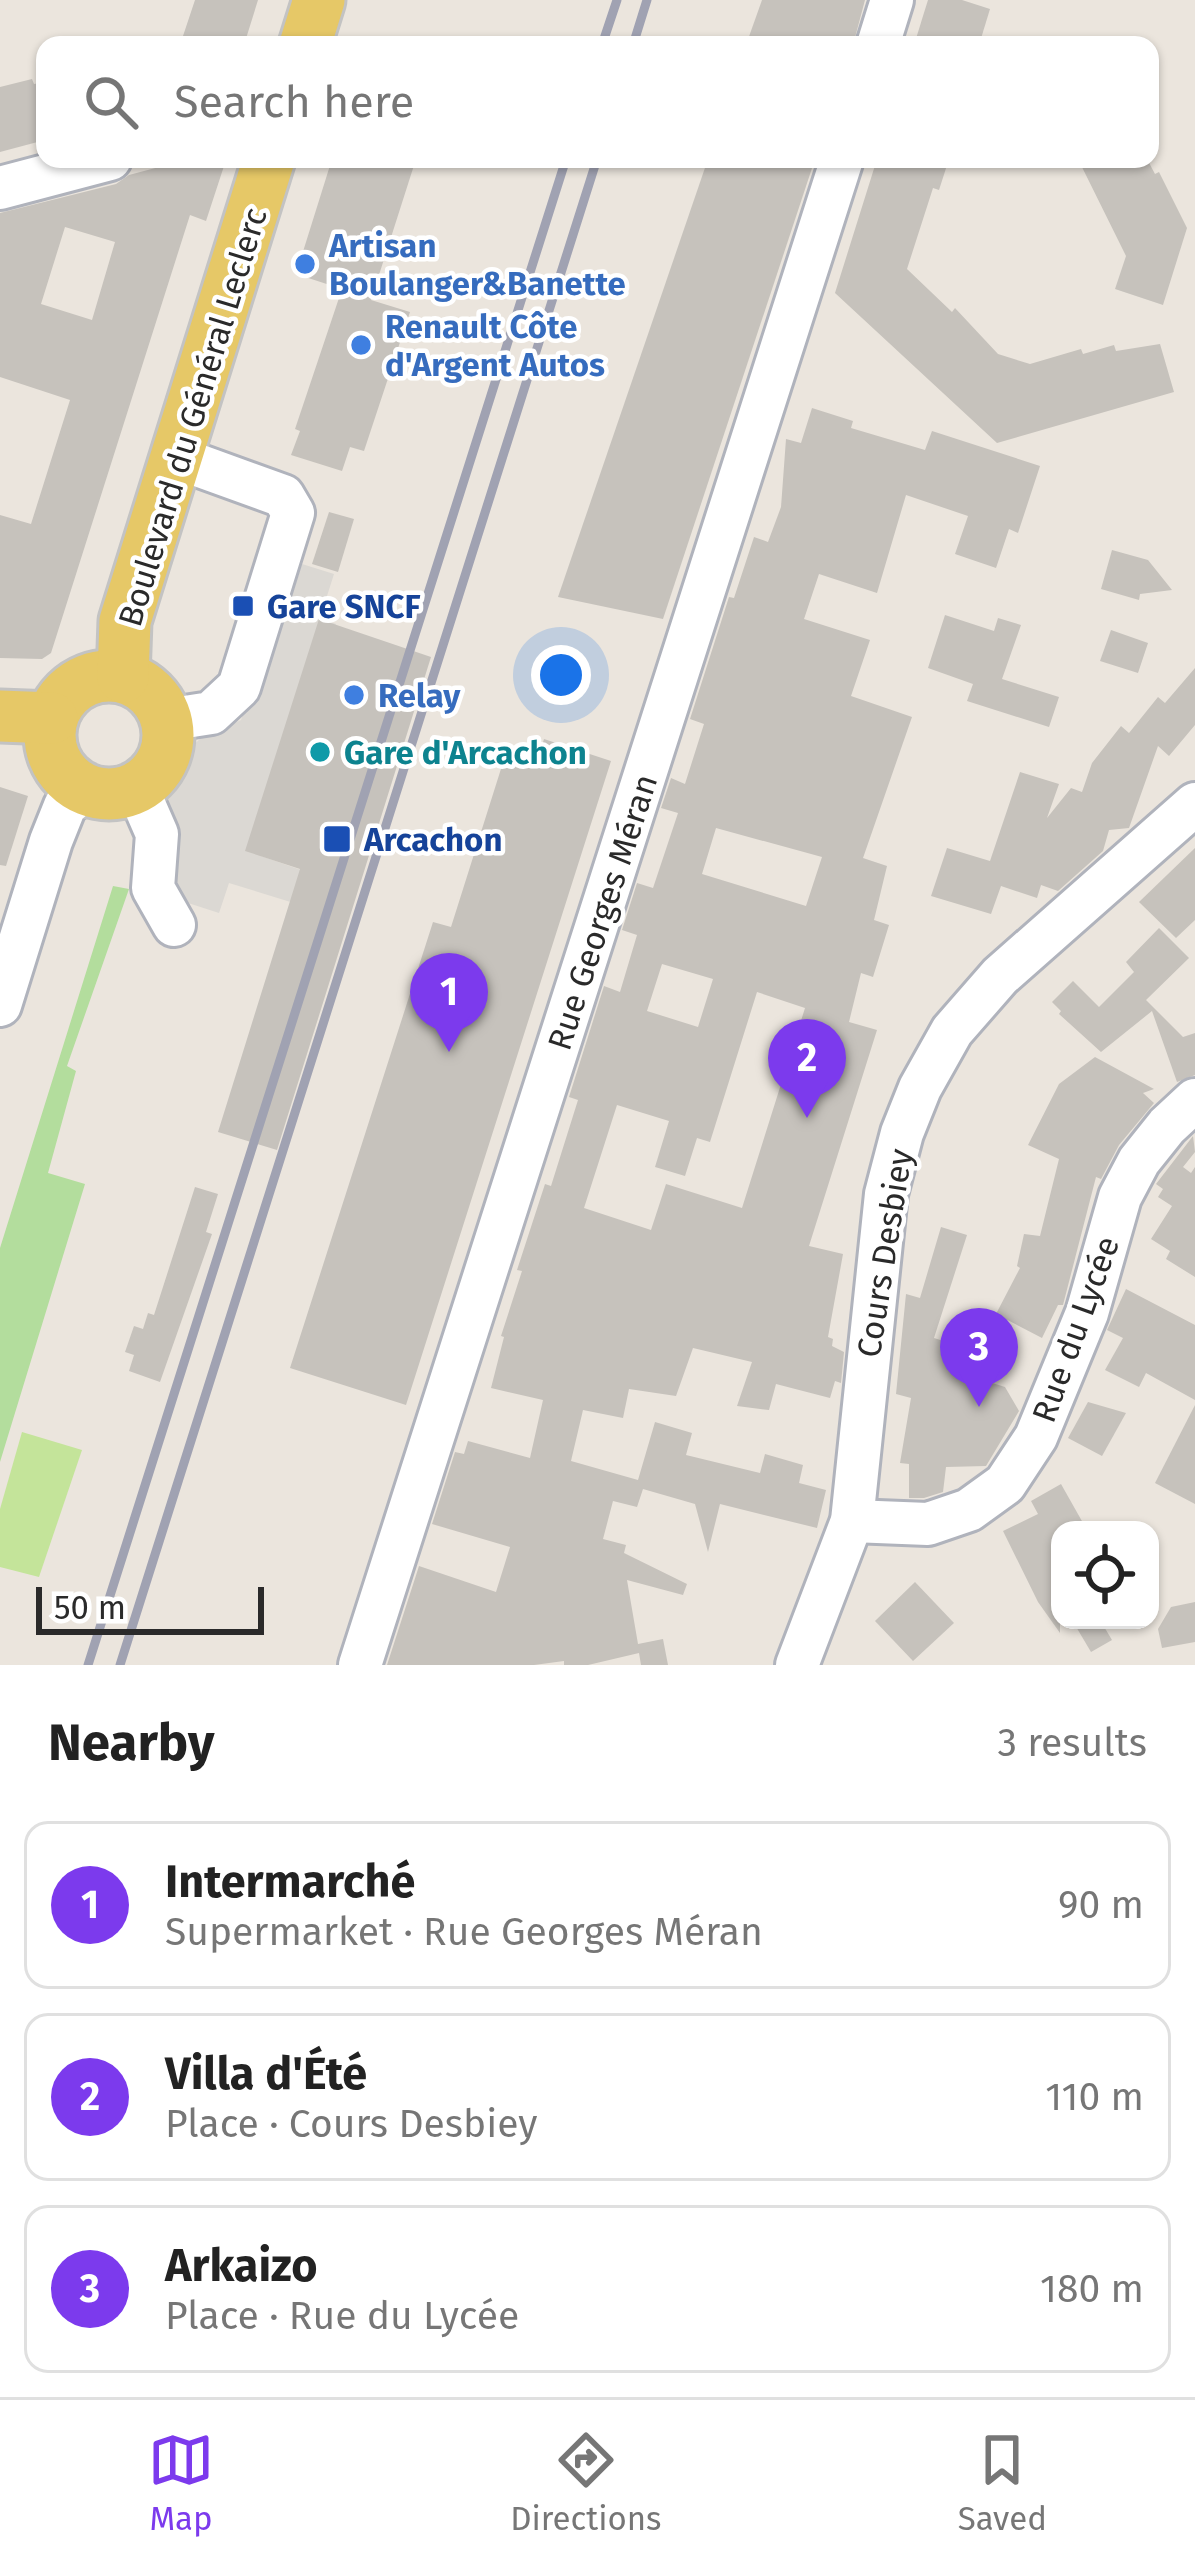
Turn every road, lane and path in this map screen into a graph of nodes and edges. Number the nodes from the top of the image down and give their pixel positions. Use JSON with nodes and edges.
{"nodes":[{"id":1,"x":319,"y":0,"type":"edge"},
{"id":2,"x":892,"y":0,"type":"edge"},
{"id":3,"x":308,"y":36,"type":"edge"},
{"id":4,"x":881,"y":36,"type":"edge"},
{"id":5,"x":76,"y":168,"type":"edge"},
{"id":6,"x":266,"y":168,"type":"edge"},
{"id":7,"x":839,"y":168,"type":"edge"},
{"id":8,"x":0,"y":188,"type":"edge"},
{"id":9,"x":178,"y":458,"type":"junction"},
{"id":10,"x":123,"y":677,"type":"junction"},
{"id":11,"x":0,"y":716,"type":"edge"},
{"id":12,"x":52,"y":718,"type":"junction"},
{"id":13,"x":166,"y":720,"type":"junction"},
{"id":14,"x":137,"y":788,"type":"junction"},
{"id":15,"x":85,"y":789,"type":"junction"},
{"id":16,"x":1195,"y":803,"type":"edge"},
{"id":17,"x":174,"y":926,"type":"dead end"},
{"id":18,"x":0,"y":1005,"type":"edge"},
{"id":19,"x":1195,"y":1100,"type":"edge"},
{"id":20,"x":852,"y":1521,"type":"junction"},
{"id":21,"x":360,"y":1665,"type":"edge"},
{"id":22,"x":797,"y":1665,"type":"edge"}],
"edges":[{"from":1,"to":3,"type":"main road"},
{"from":2,"to":4,"type":"street"},
{"from":5,"to":8,"type":"street"},
{"from":6,"to":9,"type":"main road","name":"Boulevard du Général Leclerc"},
{"from":7,"to":21,"type":"street","name":"Rue Georges Méran"},
{"from":9,"to":10,"type":"main road","name":"Boulevard du Général Leclerc"},
{"from":9,"to":13,"type":"street"},
{"from":10,"to":12,"type":"main road"},
{"from":10,"to":13,"type":"main road"},
{"from":11,"to":12,"type":"main road"},
{"from":12,"to":15,"type":"main road"},
{"from":13,"to":14,"type":"main road"},
{"from":14,"to":15,"type":"main road"},
{"from":14,"to":17,"type":"street"},
{"from":15,"to":18,"type":"street"},
{"from":16,"to":20,"type":"street","name":"Cours Desbiey"},
{"from":19,"to":20,"type":"street","name":"Rue du Lycée"},
{"from":20,"to":22,"type":"street","name":"Cours Desbiey"}]}
